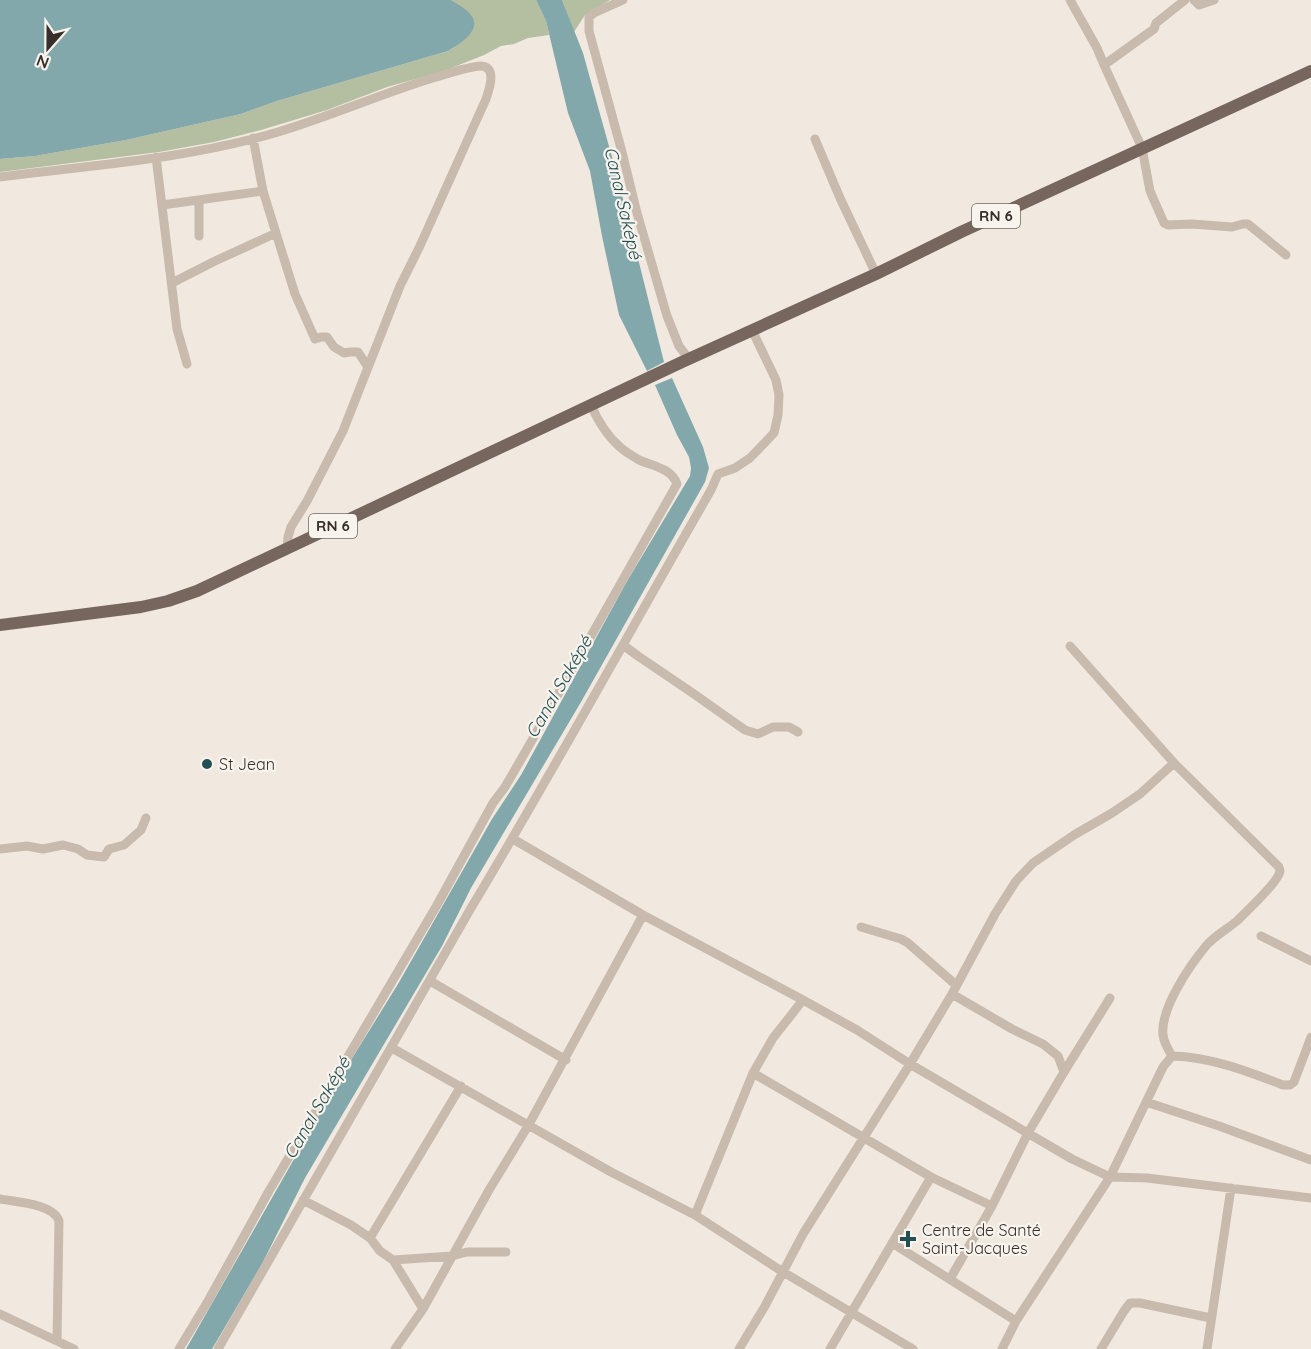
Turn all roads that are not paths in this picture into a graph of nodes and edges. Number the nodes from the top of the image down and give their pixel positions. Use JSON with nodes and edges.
{"nodes":[{"id":1,"x":623,"y":0,"type":"edge"},
{"id":2,"x":1070,"y":0,"type":"edge"},
{"id":3,"x":1185,"y":0,"type":"edge"},
{"id":4,"x":1194,"y":0,"type":"edge"},
{"id":5,"x":1215,"y":0,"type":"edge"},
{"id":6,"x":1104,"y":66,"type":"junction"},
{"id":7,"x":1311,"y":70,"type":"edge"},
{"id":8,"x":253,"y":138,"type":"junction"},
{"id":9,"x":815,"y":139,"type":"dead end"},
{"id":10,"x":1142,"y":148,"type":"junction"},
{"id":11,"x":156,"y":157,"type":"junction"},
{"id":12,"x":0,"y":177,"type":"edge"},
{"id":13,"x":263,"y":191,"type":"junction"},
{"id":14,"x":199,"y":200,"type":"junction"},
{"id":15,"x":162,"y":205,"type":"junction"},
{"id":16,"x":276,"y":233,"type":"junction"},
{"id":17,"x":199,"y":236,"type":"dead end"},
{"id":18,"x":1287,"y":255,"type":"dead end"},
{"id":19,"x":876,"y":274,"type":"junction"},
{"id":20,"x":172,"y":283,"type":"junction"},
{"id":21,"x":752,"y":330,"type":"junction"},
{"id":22,"x":685,"y":361,"type":"junction"},
{"id":23,"x":187,"y":364,"type":"dead end"},
{"id":24,"x":368,"y":367,"type":"junction"},
{"id":25,"x":591,"y":405,"type":"junction"},
{"id":26,"x":287,"y":548,"type":"junction"},
{"id":27,"x":0,"y":625,"type":"edge"},
{"id":28,"x":623,"y":645,"type":"junction"},
{"id":29,"x":1070,"y":646,"type":"dead end"},
{"id":30,"x":798,"y":732,"type":"dead end"},
{"id":31,"x":1174,"y":763,"type":"junction"},
{"id":32,"x":146,"y":818,"type":"dead end"},
{"id":33,"x":513,"y":838,"type":"junction"},
{"id":34,"x":0,"y":849,"type":"edge"},
{"id":35,"x":643,"y":915,"type":"junction"},
{"id":36,"x":861,"y":927,"type":"dead end"},
{"id":37,"x":1261,"y":936,"type":"dead end"},
{"id":38,"x":1311,"y":961,"type":"edge"},
{"id":39,"x":430,"y":981,"type":"junction"},
{"id":40,"x":954,"y":989,"type":"junction"},
{"id":41,"x":1110,"y":998,"type":"dead end"},
{"id":42,"x":803,"y":1000,"type":"junction"},
{"id":43,"x":1310,"y":1040,"type":"edge"},
{"id":44,"x":392,"y":1048,"type":"junction"},
{"id":45,"x":1172,"y":1056,"type":"junction"},
{"id":46,"x":566,"y":1060,"type":"junction"},
{"id":47,"x":910,"y":1064,"type":"junction"},
{"id":48,"x":1064,"y":1072,"type":"junction"},
{"id":49,"x":753,"y":1073,"type":"junction"},
{"id":50,"x":461,"y":1086,"type":"junction"},
{"id":51,"x":1146,"y":1102,"type":"junction"},
{"id":52,"x":528,"y":1126,"type":"junction"},
{"id":53,"x":1028,"y":1133,"type":"junction"},
{"id":54,"x":864,"y":1139,"type":"junction"},
{"id":55,"x":1311,"y":1160,"type":"edge"},
{"id":56,"x":931,"y":1177,"type":"junction"},
{"id":57,"x":1110,"y":1177,"type":"junction"},
{"id":58,"x":1231,"y":1188,"type":"junction"},
{"id":59,"x":1311,"y":1198,"type":"edge"},
{"id":60,"x":0,"y":1199,"type":"edge"},
{"id":61,"x":303,"y":1200,"type":"junction"},
{"id":62,"x":992,"y":1206,"type":"junction"},
{"id":63,"x":695,"y":1215,"type":"junction"},
{"id":64,"x":370,"y":1238,"type":"junction"},
{"id":65,"x":892,"y":1243,"type":"junction"},
{"id":66,"x":506,"y":1252,"type":"dead end"},
{"id":67,"x":452,"y":1256,"type":"junction"},
{"id":68,"x":393,"y":1260,"type":"junction"},
{"id":69,"x":783,"y":1272,"type":"junction"},
{"id":70,"x":950,"y":1279,"type":"junction"},
{"id":71,"x":423,"y":1309,"type":"junction"},
{"id":72,"x":851,"y":1313,"type":"junction"},
{"id":73,"x":0,"y":1314,"type":"edge"},
{"id":74,"x":1211,"y":1318,"type":"junction"},
{"id":75,"x":1016,"y":1320,"type":"junction"},
{"id":76,"x":57,"y":1340,"type":"junction"},
{"id":77,"x":74,"y":1349,"type":"edge"},
{"id":78,"x":179,"y":1349,"type":"edge"},
{"id":79,"x":218,"y":1349,"type":"edge"},
{"id":80,"x":395,"y":1349,"type":"edge"},
{"id":81,"x":739,"y":1349,"type":"edge"},
{"id":82,"x":830,"y":1349,"type":"edge"},
{"id":83,"x":913,"y":1349,"type":"edge"},
{"id":84,"x":1002,"y":1349,"type":"edge"},
{"id":85,"x":1101,"y":1349,"type":"edge"},
{"id":86,"x":1207,"y":1349,"type":"edge"}],
"edges":[{"from":1,"to":22,"type":"street"},
{"from":2,"to":6,"type":"street"},
{"from":3,"to":6,"type":"street"},
{"from":4,"to":5,"type":"street"},
{"from":6,"to":10,"type":"street"},
{"from":7,"to":10,"type":"main road","number":"RN 6"},
{"from":8,"to":11,"type":"street"},
{"from":8,"to":13,"type":"street"},
{"from":8,"to":24,"type":"street"},
{"from":9,"to":19,"type":"street"},
{"from":10,"to":18,"type":"street"},
{"from":10,"to":19,"type":"main road","number":"RN 6"},
{"from":11,"to":12,"type":"street"},
{"from":11,"to":15,"type":"street"},
{"from":13,"to":14,"type":"street"},
{"from":13,"to":16,"type":"street"},
{"from":14,"to":15,"type":"street"},
{"from":14,"to":17,"type":"street"},
{"from":15,"to":20,"type":"street"},
{"from":16,"to":20,"type":"street"},
{"from":16,"to":24,"type":"street"},
{"from":19,"to":21,"type":"main road","number":"RN 6"},
{"from":20,"to":23,"type":"street"},
{"from":21,"to":22,"type":"main road","number":"RN 6"},
{"from":21,"to":28,"type":"street"},
{"from":22,"to":25,"type":"main road","number":"RN 6"},
{"from":24,"to":26,"type":"street"},
{"from":25,"to":26,"type":"main road","number":"RN 6"},
{"from":25,"to":78,"type":"street"},
{"from":26,"to":27,"type":"main road","number":"RN 6"},
{"from":28,"to":30,"type":"street"},
{"from":28,"to":33,"type":"street"},
{"from":29,"to":31,"type":"street"},
{"from":31,"to":40,"type":"street"},
{"from":31,"to":45,"type":"street"},
{"from":32,"to":34,"type":"street"},
{"from":33,"to":35,"type":"street"},
{"from":33,"to":39,"type":"street"},
{"from":35,"to":42,"type":"street"},
{"from":35,"to":46,"type":"street"},
{"from":36,"to":40,"type":"street"},
{"from":37,"to":38,"type":"street"},
{"from":39,"to":44,"type":"street"},
{"from":39,"to":46,"type":"street"},
{"from":40,"to":47,"type":"street"},
{"from":40,"to":48,"type":"street"},
{"from":41,"to":48,"type":"street"},
{"from":42,"to":47,"type":"street"},
{"from":42,"to":49,"type":"street"},
{"from":43,"to":45,"type":"street"},
{"from":44,"to":50,"type":"street"},
{"from":44,"to":61,"type":"street"},
{"from":45,"to":51,"type":"street"},
{"from":46,"to":52,"type":"street"},
{"from":47,"to":53,"type":"street"},
{"from":47,"to":54,"type":"street"},
{"from":48,"to":53,"type":"street"},
{"from":49,"to":54,"type":"street"},
{"from":49,"to":63,"type":"street"},
{"from":50,"to":52,"type":"street"},
{"from":50,"to":64,"type":"street"},
{"from":51,"to":55,"type":"street"},
{"from":51,"to":57,"type":"street"},
{"from":52,"to":63,"type":"street"},
{"from":52,"to":67,"type":"street"},
{"from":53,"to":57,"type":"street"},
{"from":53,"to":62,"type":"street"},
{"from":54,"to":56,"type":"street"},
{"from":54,"to":69,"type":"street"},
{"from":56,"to":62,"type":"street"},
{"from":56,"to":65,"type":"street"},
{"from":57,"to":58,"type":"street"},
{"from":57,"to":75,"type":"street"},
{"from":58,"to":59,"type":"street"},
{"from":58,"to":74,"type":"street"},
{"from":60,"to":76,"type":"street"},
{"from":61,"to":64,"type":"street"},
{"from":61,"to":79,"type":"street"},
{"from":62,"to":70,"type":"street"},
{"from":63,"to":69,"type":"street"},
{"from":64,"to":68,"type":"street"},
{"from":65,"to":70,"type":"street"},
{"from":65,"to":72,"type":"street"},
{"from":66,"to":67,"type":"street"},
{"from":67,"to":68,"type":"street"},
{"from":67,"to":71,"type":"street"},
{"from":68,"to":71,"type":"street"},
{"from":69,"to":72,"type":"street"},
{"from":69,"to":81,"type":"street"},
{"from":70,"to":75,"type":"street"},
{"from":71,"to":80,"type":"street"},
{"from":72,"to":82,"type":"street"},
{"from":72,"to":83,"type":"street"},
{"from":73,"to":76,"type":"street"},
{"from":74,"to":85,"type":"street"},
{"from":74,"to":86,"type":"street"},
{"from":75,"to":84,"type":"street"},
{"from":76,"to":77,"type":"street"}]}
